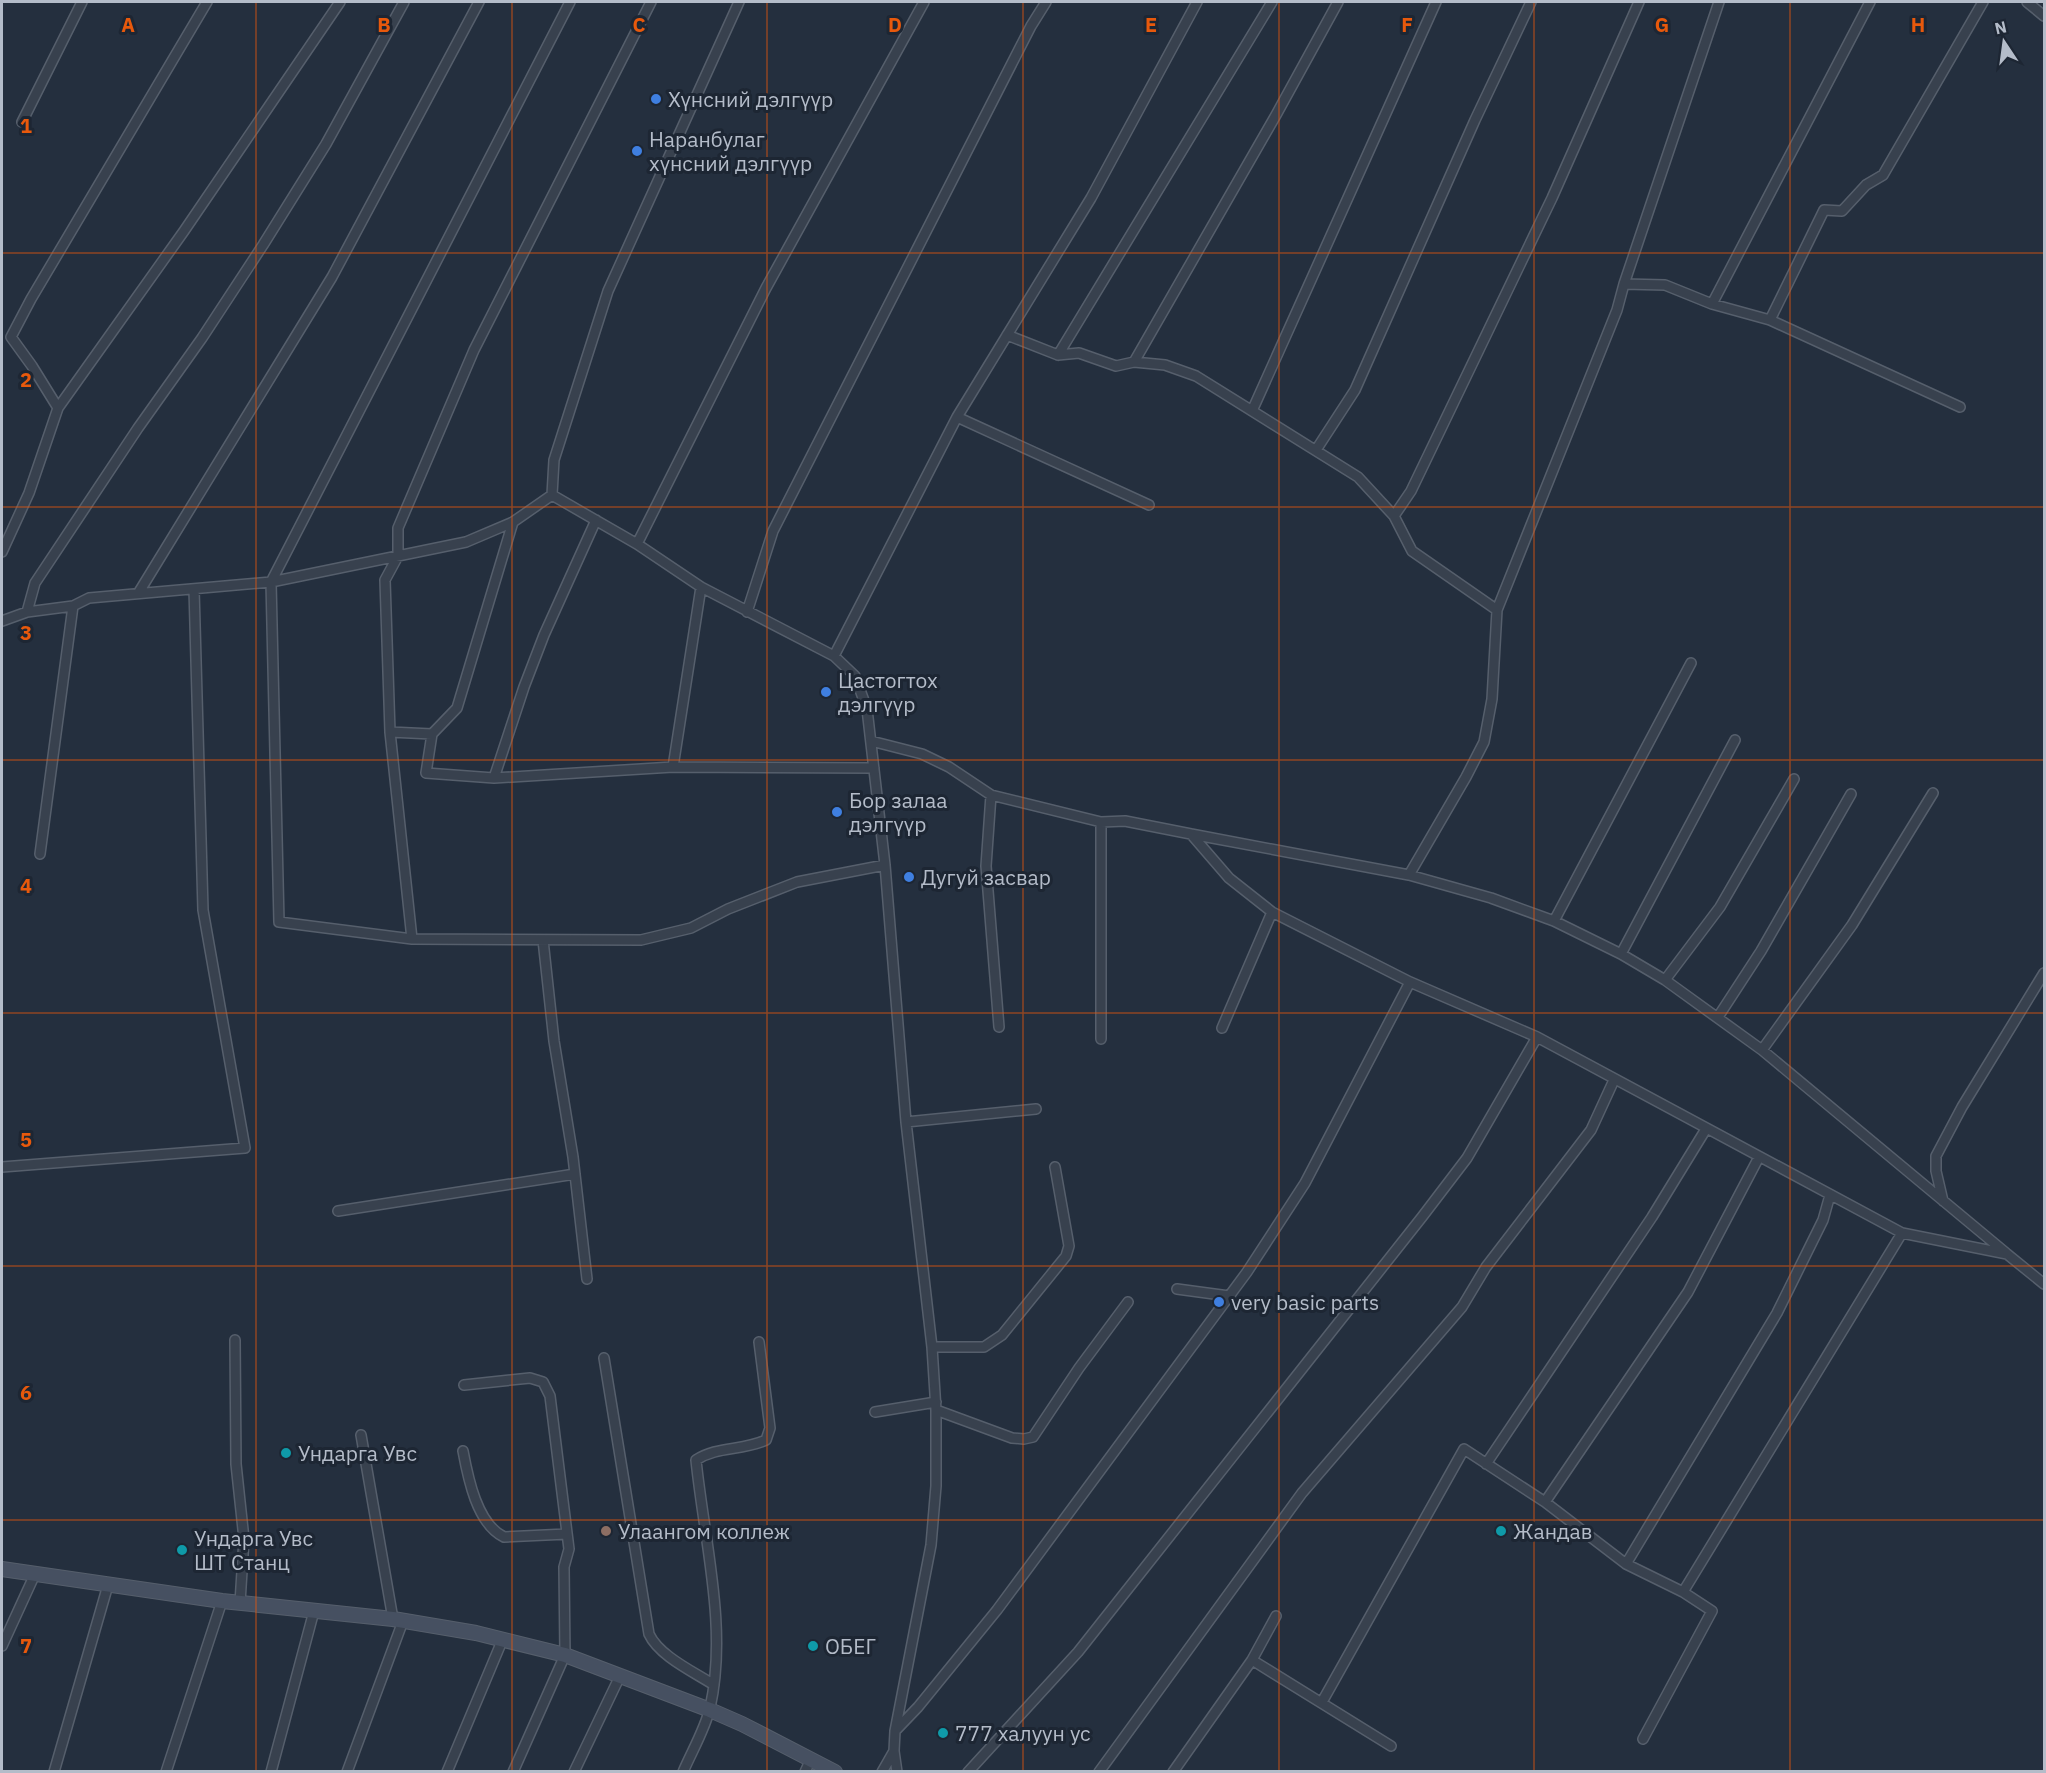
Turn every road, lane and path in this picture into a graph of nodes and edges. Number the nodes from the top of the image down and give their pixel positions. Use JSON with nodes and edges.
{"nodes":[{"id":1,"x":82,"y":2,"type":"edge"},
{"id":2,"x":207,"y":2,"type":"edge"},
{"id":3,"x":340,"y":2,"type":"edge"},
{"id":4,"x":404,"y":2,"type":"edge"},
{"id":5,"x":479,"y":2,"type":"edge"},
{"id":6,"x":570,"y":2,"type":"edge"},
{"id":7,"x":651,"y":2,"type":"edge"},
{"id":8,"x":739,"y":2,"type":"edge"},
{"id":9,"x":924,"y":2,"type":"edge"},
{"id":10,"x":1046,"y":2,"type":"edge"},
{"id":11,"x":1197,"y":2,"type":"edge"},
{"id":12,"x":1272,"y":2,"type":"edge"},
{"id":13,"x":1338,"y":2,"type":"edge"},
{"id":14,"x":1436,"y":2,"type":"edge"},
{"id":15,"x":1531,"y":2,"type":"edge"},
{"id":16,"x":1639,"y":2,"type":"edge"},
{"id":17,"x":1719,"y":2,"type":"edge"},
{"id":18,"x":1870,"y":2,"type":"edge"},
{"id":19,"x":1983,"y":2,"type":"edge"},
{"id":20,"x":2027,"y":2,"type":"edge"},
{"id":21,"x":2044,"y":16,"type":"edge"},
{"id":22,"x":21,"y":122,"type":"dead end"},
{"id":23,"x":1624,"y":284,"type":"junction"},
{"id":24,"x":1712,"y":304,"type":"junction"},
{"id":25,"x":1770,"y":320,"type":"junction"},
{"id":26,"x":1007,"y":335,"type":"junction"},
{"id":27,"x":1058,"y":355,"type":"junction"},
{"id":28,"x":1134,"y":362,"type":"junction"},
{"id":29,"x":1960,"y":407,"type":"dead end"},
{"id":30,"x":58,"y":408,"type":"junction"},
{"id":31,"x":1252,"y":411,"type":"junction"},
{"id":32,"x":957,"y":417,"type":"junction"},
{"id":33,"x":1316,"y":450,"type":"junction"},
{"id":34,"x":552,"y":495,"type":"junction"},
{"id":35,"x":1149,"y":505,"type":"dead end"},
{"id":36,"x":1394,"y":516,"type":"junction"},
{"id":37,"x":596,"y":520,"type":"junction"},
{"id":38,"x":513,"y":522,"type":"junction"},
{"id":39,"x":637,"y":544,"type":"junction"},
{"id":40,"x":2,"y":552,"type":"edge"},
{"id":41,"x":398,"y":556,"type":"junction"},
{"id":42,"x":271,"y":582,"type":"junction"},
{"id":43,"x":701,"y":587,"type":"junction"},
{"id":44,"x":194,"y":589,"type":"junction"},
{"id":45,"x":139,"y":592,"type":"junction"},
{"id":46,"x":73,"y":606,"type":"junction"},
{"id":47,"x":1497,"y":610,"type":"junction"},
{"id":48,"x":27,"y":612,"type":"junction"},
{"id":49,"x":747,"y":612,"type":"junction"},
{"id":50,"x":2,"y":621,"type":"edge"},
{"id":51,"x":834,"y":656,"type":"junction"},
{"id":52,"x":1691,"y":663,"type":"dead end"},
{"id":53,"x":390,"y":732,"type":"junction"},
{"id":54,"x":432,"y":734,"type":"junction"},
{"id":55,"x":1735,"y":740,"type":"dead end"},
{"id":56,"x":871,"y":741,"type":"junction"},
{"id":57,"x":673,"y":767,"type":"junction"},
{"id":58,"x":874,"y":768,"type":"junction"},
{"id":59,"x":494,"y":778,"type":"junction"},
{"id":60,"x":1794,"y":779,"type":"dead end"},
{"id":61,"x":1933,"y":793,"type":"dead end"},
{"id":62,"x":1851,"y":794,"type":"dead end"},
{"id":63,"x":991,"y":795,"type":"junction"},
{"id":64,"x":1101,"y":822,"type":"junction"},
{"id":65,"x":1191,"y":834,"type":"junction"},
{"id":66,"x":40,"y":854,"type":"dead end"},
{"id":67,"x":885,"y":865,"type":"junction"},
{"id":68,"x":1409,"y":875,"type":"junction"},
{"id":69,"x":1272,"y":912,"type":"junction"},
{"id":70,"x":1554,"y":921,"type":"junction"},
{"id":71,"x":412,"y":939,"type":"junction"},
{"id":72,"x":543,"y":939,"type":"junction"},
{"id":73,"x":1621,"y":954,"type":"junction"},
{"id":74,"x":2044,"y":973,"type":"edge"},
{"id":75,"x":1665,"y":980,"type":"junction"},
{"id":76,"x":1410,"y":982,"type":"junction"},
{"id":77,"x":1718,"y":1017,"type":"junction"},
{"id":78,"x":999,"y":1027,"type":"dead end"},
{"id":79,"x":1222,"y":1028,"type":"dead end"},
{"id":80,"x":1537,"y":1037,"type":"junction"},
{"id":81,"x":1101,"y":1038,"type":"dead end"},
{"id":82,"x":1762,"y":1050,"type":"junction"},
{"id":83,"x":1614,"y":1080,"type":"junction"},
{"id":84,"x":1036,"y":1109,"type":"dead end"},
{"id":85,"x":906,"y":1122,"type":"junction"},
{"id":86,"x":1706,"y":1129,"type":"junction"},
{"id":87,"x":1759,"y":1157,"type":"junction"},
{"id":88,"x":2,"y":1167,"type":"edge"},
{"id":89,"x":1055,"y":1167,"type":"dead end"},
{"id":90,"x":575,"y":1174,"type":"junction"},
{"id":91,"x":1830,"y":1195,"type":"junction"},
{"id":92,"x":1942,"y":1201,"type":"junction"},
{"id":93,"x":338,"y":1211,"type":"dead end"},
{"id":94,"x":1902,"y":1233,"type":"junction"},
{"id":95,"x":2007,"y":1254,"type":"junction"},
{"id":96,"x":587,"y":1279,"type":"dead end"},
{"id":97,"x":2044,"y":1284,"type":"edge"},
{"id":98,"x":1177,"y":1289,"type":"dead end"},
{"id":99,"x":1229,"y":1296,"type":"junction"},
{"id":100,"x":1128,"y":1302,"type":"dead end"},
{"id":101,"x":235,"y":1340,"type":"dead end"},
{"id":102,"x":759,"y":1342,"type":"dead end"},
{"id":103,"x":932,"y":1347,"type":"junction"},
{"id":104,"x":604,"y":1358,"type":"dead end"},
{"id":105,"x":464,"y":1385,"type":"dead end"},
{"id":106,"x":936,"y":1406,"type":"junction"},
{"id":107,"x":875,"y":1412,"type":"dead end"},
{"id":108,"x":361,"y":1435,"type":"dead end"},
{"id":109,"x":463,"y":1451,"type":"dead end"},
{"id":110,"x":1486,"y":1464,"type":"junction"},
{"id":111,"x":1545,"y":1502,"type":"junction"},
{"id":112,"x":567,"y":1534,"type":"junction"},
{"id":113,"x":1626,"y":1564,"type":"junction"},
{"id":114,"x":2,"y":1569,"type":"edge"},
{"id":115,"x":35,"y":1574,"type":"junction"},
{"id":116,"x":108,"y":1586,"type":"junction"},
{"id":117,"x":1683,"y":1592,"type":"junction"},
{"id":118,"x":222,"y":1601,"type":"junction"},
{"id":119,"x":240,"y":1603,"type":"junction"},
{"id":120,"x":315,"y":1611,"type":"junction"},
{"id":121,"x":1276,"y":1616,"type":"dead end"},
{"id":122,"x":398,"y":1620,"type":"junction"},
{"id":123,"x":502,"y":1641,"type":"junction"},
{"id":124,"x":2,"y":1646,"type":"edge"},
{"id":125,"x":565,"y":1655,"type":"junction"},
{"id":126,"x":1252,"y":1660,"type":"junction"},
{"id":127,"x":620,"y":1676,"type":"junction"},
{"id":128,"x":714,"y":1685,"type":"junction"},
{"id":129,"x":1322,"y":1702,"type":"junction"},
{"id":130,"x":710,"y":1710,"type":"junction"},
{"id":131,"x":895,"y":1731,"type":"junction"},
{"id":132,"x":1643,"y":1739,"type":"dead end"},
{"id":133,"x":1391,"y":1746,"type":"dead end"},
{"id":134,"x":894,"y":1751,"type":"junction"},
{"id":135,"x":808,"y":1765,"type":"edge"},
{"id":136,"x":54,"y":1772,"type":"edge"},
{"id":137,"x":166,"y":1772,"type":"edge"},
{"id":138,"x":271,"y":1772,"type":"edge"},
{"id":139,"x":347,"y":1772,"type":"edge"},
{"id":140,"x":447,"y":1772,"type":"edge"},
{"id":141,"x":513,"y":1772,"type":"edge"},
{"id":142,"x":574,"y":1772,"type":"edge"},
{"id":143,"x":683,"y":1772,"type":"edge"},
{"id":144,"x":835,"y":1772,"type":"edge"},
{"id":145,"x":882,"y":1772,"type":"edge"},
{"id":146,"x":897,"y":1772,"type":"edge"},
{"id":147,"x":968,"y":1772,"type":"edge"},
{"id":148,"x":1099,"y":1772,"type":"edge"},
{"id":149,"x":1173,"y":1772,"type":"edge"}],
"edges":[{"from":1,"to":22,"type":"street"},
{"from":2,"to":30,"type":"street"},
{"from":3,"to":30,"type":"street"},
{"from":4,"to":48,"type":"street"},
{"from":5,"to":45,"type":"street"},
{"from":6,"to":42,"type":"street"},
{"from":7,"to":41,"type":"street"},
{"from":8,"to":34,"type":"street"},
{"from":9,"to":39,"type":"street"},
{"from":10,"to":49,"type":"street"},
{"from":11,"to":26,"type":"street"},
{"from":12,"to":27,"type":"street"},
{"from":13,"to":28,"type":"street"},
{"from":14,"to":31,"type":"street"},
{"from":15,"to":33,"type":"street"},
{"from":16,"to":36,"type":"street"},
{"from":17,"to":23,"type":"street"},
{"from":18,"to":24,"type":"street"},
{"from":19,"to":25,"type":"street"},
{"from":20,"to":21,"type":"street"},
{"from":23,"to":24,"type":"street"},
{"from":23,"to":47,"type":"street"},
{"from":24,"to":25,"type":"street"},
{"from":25,"to":29,"type":"street"},
{"from":26,"to":27,"type":"street"},
{"from":26,"to":32,"type":"street"},
{"from":27,"to":28,"type":"street"},
{"from":28,"to":31,"type":"street"},
{"from":30,"to":40,"type":"street"},
{"from":31,"to":33,"type":"street"},
{"from":32,"to":35,"type":"street"},
{"from":32,"to":51,"type":"street"},
{"from":33,"to":36,"type":"street"},
{"from":34,"to":37,"type":"street"},
{"from":34,"to":38,"type":"street"},
{"from":36,"to":47,"type":"street"},
{"from":37,"to":39,"type":"street"},
{"from":37,"to":59,"type":"street"},
{"from":38,"to":41,"type":"street"},
{"from":38,"to":54,"type":"street"},
{"from":39,"to":43,"type":"street"},
{"from":41,"to":42,"type":"street"},
{"from":41,"to":53,"type":"street"},
{"from":42,"to":44,"type":"street"},
{"from":42,"to":71,"type":"street"},
{"from":43,"to":49,"type":"street"},
{"from":43,"to":57,"type":"street"},
{"from":44,"to":45,"type":"street"},
{"from":44,"to":88,"type":"street"},
{"from":45,"to":46,"type":"street"},
{"from":46,"to":48,"type":"street"},
{"from":46,"to":66,"type":"street"},
{"from":47,"to":68,"type":"street"},
{"from":48,"to":50,"type":"street"},
{"from":49,"to":51,"type":"street"},
{"from":51,"to":56,"type":"street"},
{"from":52,"to":70,"type":"street"},
{"from":53,"to":54,"type":"street"},
{"from":53,"to":71,"type":"street"},
{"from":54,"to":59,"type":"street"},
{"from":55,"to":73,"type":"street"},
{"from":56,"to":58,"type":"street"},
{"from":56,"to":63,"type":"street"},
{"from":57,"to":58,"type":"street"},
{"from":57,"to":59,"type":"street"},
{"from":58,"to":67,"type":"street"},
{"from":60,"to":75,"type":"street"},
{"from":61,"to":82,"type":"street"},
{"from":62,"to":77,"type":"street"},
{"from":63,"to":64,"type":"street"},
{"from":63,"to":78,"type":"street"},
{"from":64,"to":65,"type":"street"},
{"from":64,"to":81,"type":"street"},
{"from":65,"to":68,"type":"street"},
{"from":65,"to":69,"type":"street"},
{"from":67,"to":72,"type":"street"},
{"from":67,"to":85,"type":"street"},
{"from":68,"to":70,"type":"street"},
{"from":69,"to":76,"type":"street"},
{"from":69,"to":79,"type":"street"},
{"from":70,"to":73,"type":"street"},
{"from":71,"to":72,"type":"street"},
{"from":72,"to":90,"type":"street"},
{"from":73,"to":75,"type":"street"},
{"from":74,"to":92,"type":"street"},
{"from":75,"to":77,"type":"street"},
{"from":76,"to":80,"type":"street"},
{"from":76,"to":99,"type":"street"},
{"from":77,"to":82,"type":"street"},
{"from":80,"to":83,"type":"street"},
{"from":80,"to":147,"type":"street"},
{"from":82,"to":92,"type":"street"},
{"from":83,"to":86,"type":"street"},
{"from":83,"to":148,"type":"street"},
{"from":84,"to":85,"type":"street"},
{"from":85,"to":103,"type":"street"},
{"from":86,"to":87,"type":"street"},
{"from":86,"to":110,"type":"street"},
{"from":87,"to":91,"type":"street"},
{"from":87,"to":111,"type":"street"},
{"from":89,"to":103,"type":"street"},
{"from":90,"to":93,"type":"street"},
{"from":90,"to":96,"type":"street"},
{"from":91,"to":94,"type":"street"},
{"from":91,"to":113,"type":"street"},
{"from":92,"to":95,"type":"street"},
{"from":94,"to":95,"type":"street"},
{"from":94,"to":117,"type":"street"},
{"from":95,"to":97,"type":"street"},
{"from":98,"to":99,"type":"street"},
{"from":99,"to":131,"type":"street"},
{"from":100,"to":106,"type":"street"},
{"from":101,"to":119,"type":"street"},
{"from":102,"to":128,"type":"street"},
{"from":103,"to":106,"type":"street"},
{"from":104,"to":128,"type":"street"},
{"from":105,"to":112,"type":"street"},
{"from":106,"to":107,"type":"street"},
{"from":106,"to":131,"type":"street"},
{"from":108,"to":122,"type":"street"},
{"from":109,"to":112,"type":"street"},
{"from":110,"to":111,"type":"street"},
{"from":110,"to":129,"type":"street"},
{"from":111,"to":113,"type":"street"},
{"from":112,"to":125,"type":"street"},
{"from":113,"to":117,"type":"street"},
{"from":114,"to":115,"type":"street"},
{"from":115,"to":116,"type":"street"},
{"from":115,"to":124,"type":"street"},
{"from":116,"to":118,"type":"street"},
{"from":116,"to":136,"type":"street"},
{"from":117,"to":132,"type":"street"},
{"from":118,"to":119,"type":"street"},
{"from":118,"to":137,"type":"street"},
{"from":119,"to":120,"type":"street"},
{"from":120,"to":122,"type":"street"},
{"from":120,"to":138,"type":"street"},
{"from":121,"to":126,"type":"street"},
{"from":122,"to":123,"type":"street"},
{"from":122,"to":139,"type":"street"},
{"from":123,"to":125,"type":"street"},
{"from":123,"to":140,"type":"street"},
{"from":125,"to":127,"type":"street"},
{"from":125,"to":141,"type":"street"},
{"from":126,"to":129,"type":"street"},
{"from":126,"to":149,"type":"street"},
{"from":127,"to":130,"type":"street"},
{"from":127,"to":142,"type":"street"},
{"from":128,"to":130,"type":"street"},
{"from":129,"to":133,"type":"street"},
{"from":130,"to":135,"type":"street"},
{"from":130,"to":143,"type":"street"},
{"from":131,"to":134,"type":"street"},
{"from":134,"to":145,"type":"street"},
{"from":134,"to":146,"type":"street"},
{"from":135,"to":144,"type":"street"}]}
